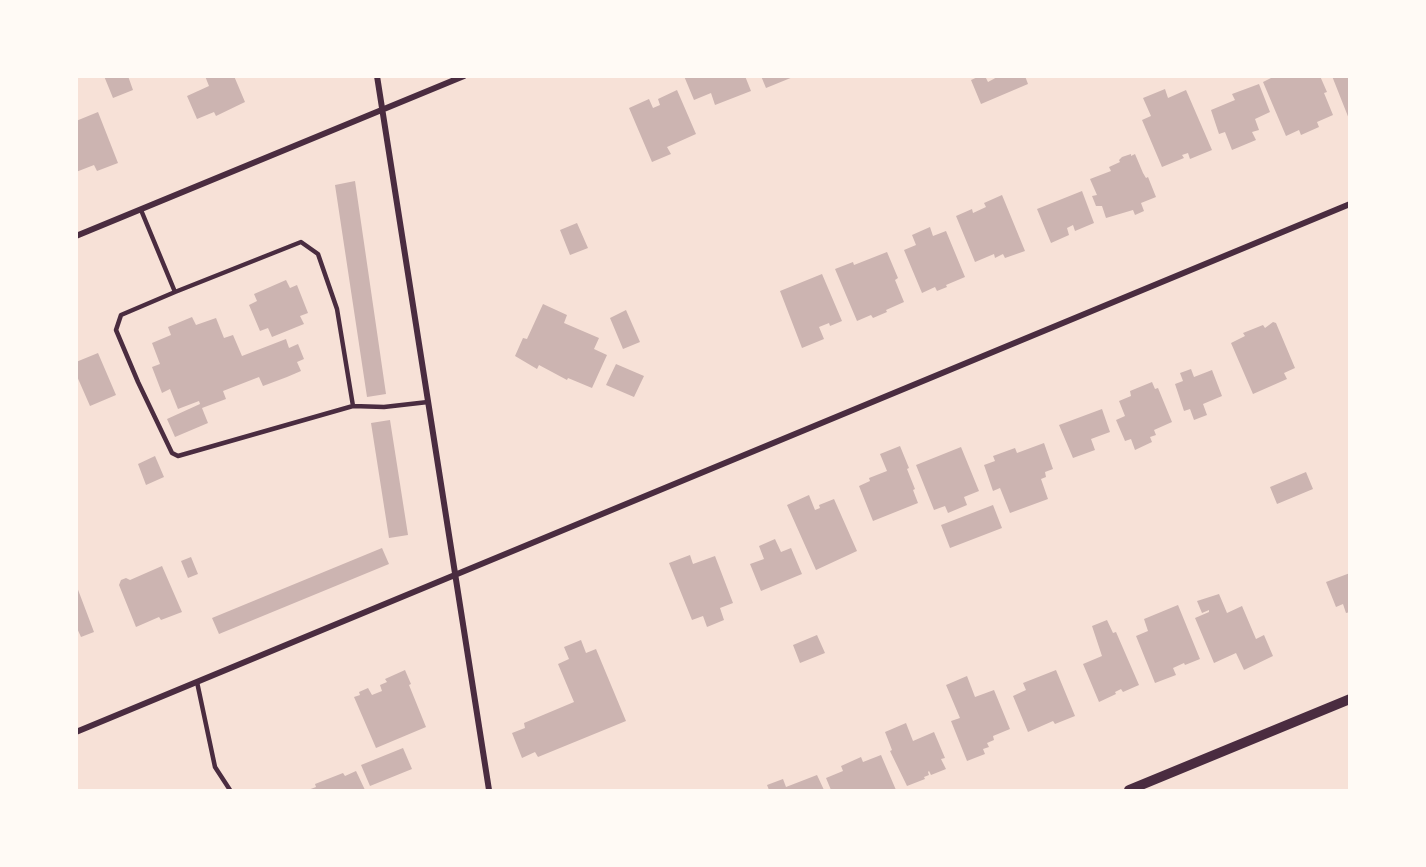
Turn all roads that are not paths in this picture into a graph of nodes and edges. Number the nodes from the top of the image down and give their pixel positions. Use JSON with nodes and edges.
{"nodes":[{"id":1,"x":377,"y":76,"type":"edge"},
{"id":2,"x":464,"y":76,"type":"edge"},
{"id":3,"x":383,"y":110,"type":"junction"},
{"id":4,"x":1350,"y":204,"type":"edge"},
{"id":5,"x":141,"y":210,"type":"junction"},
{"id":6,"x":76,"y":236,"type":"edge"},
{"id":7,"x":175,"y":292,"type":"junction"},
{"id":8,"x":428,"y":402,"type":"junction"},
{"id":9,"x":353,"y":406,"type":"junction"},
{"id":10,"x":455,"y":575,"type":"junction"},
{"id":11,"x":197,"y":682,"type":"junction"},
{"id":12,"x":1350,"y":699,"type":"edge"},
{"id":13,"x":76,"y":732,"type":"edge"},
{"id":14,"x":230,"y":790,"type":"edge"},
{"id":15,"x":489,"y":790,"type":"edge"},
{"id":16,"x":1129,"y":790,"type":"edge"}],
"edges":[{"from":1,"to":3,"type":"street"},
{"from":2,"to":3,"type":"street"},
{"from":3,"to":5,"type":"street"},
{"from":3,"to":8,"type":"street"},
{"from":4,"to":10,"type":"street"},
{"from":5,"to":6,"type":"street"},
{"from":5,"to":7,"type":"lane"},
{"from":7,"to":9,"type":"lane"},
{"from":7,"to":9,"type":"lane"},
{"from":8,"to":9,"type":"lane"},
{"from":8,"to":10,"type":"street"},
{"from":10,"to":11,"type":"street"},
{"from":10,"to":15,"type":"street"},
{"from":11,"to":13,"type":"street"},
{"from":11,"to":14,"type":"lane"},
{"from":12,"to":16,"type":"street"}]}
